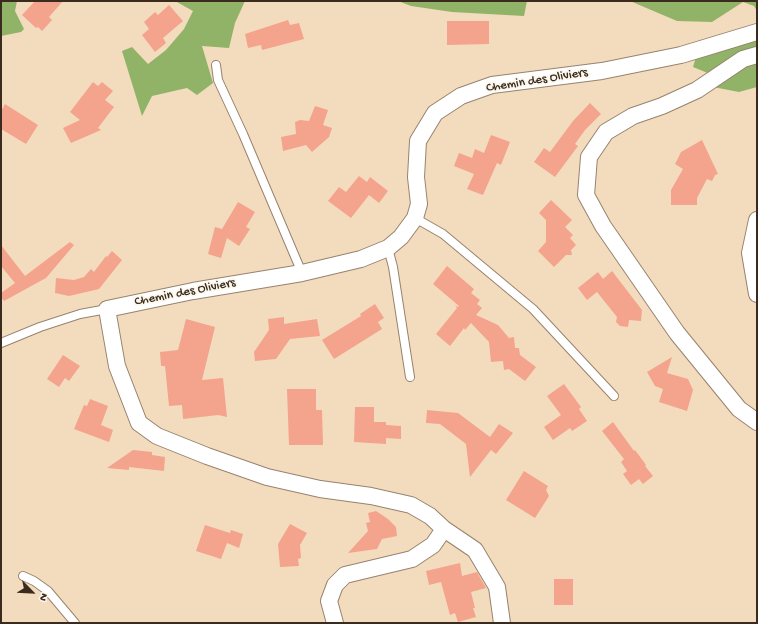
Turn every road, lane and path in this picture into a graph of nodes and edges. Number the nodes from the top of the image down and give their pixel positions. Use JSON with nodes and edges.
{"nodes":[{"id":1,"x":757,"y":32,"type":"edge"},
{"id":2,"x":757,"y":55,"type":"edge"},
{"id":3,"x":216,"y":65,"type":"dead end"},
{"id":4,"x":415,"y":218,"type":"junction"},
{"id":5,"x":757,"y":220,"type":"edge"},
{"id":6,"x":388,"y":248,"type":"junction"},
{"id":7,"x":302,"y":273,"type":"junction"},
{"id":8,"x":757,"y":294,"type":"edge"},
{"id":9,"x":107,"y":309,"type":"junction"},
{"id":10,"x":1,"y":343,"type":"edge"},
{"id":11,"x":410,"y":377,"type":"dead end"},
{"id":12,"x":614,"y":396,"type":"dead end"},
{"id":13,"x":757,"y":422,"type":"edge"},
{"id":14,"x":444,"y":529,"type":"junction"},
{"id":15,"x":23,"y":576,"type":"dead end"},
{"id":16,"x":75,"y":623,"type":"edge"},
{"id":17,"x":335,"y":623,"type":"edge"},
{"id":18,"x":502,"y":623,"type":"edge"}],
"edges":[{"from":1,"to":4,"type":"street","name":"Chemin des Oliviers"},
{"from":2,"to":13,"type":"street"},
{"from":3,"to":7,"type":"lane"},
{"from":4,"to":6,"type":"street","name":"Chemin des Oliviers"},
{"from":4,"to":12,"type":"lane"},
{"from":5,"to":8,"type":"street"},
{"from":6,"to":7,"type":"street","name":"Chemin des Oliviers"},
{"from":6,"to":11,"type":"lane"},
{"from":7,"to":9,"type":"street","name":"Chemin des Oliviers"},
{"from":9,"to":10,"type":"lane"},
{"from":9,"to":14,"type":"street"},
{"from":14,"to":17,"type":"street"},
{"from":14,"to":18,"type":"street"},
{"from":15,"to":16,"type":"lane"}]}
